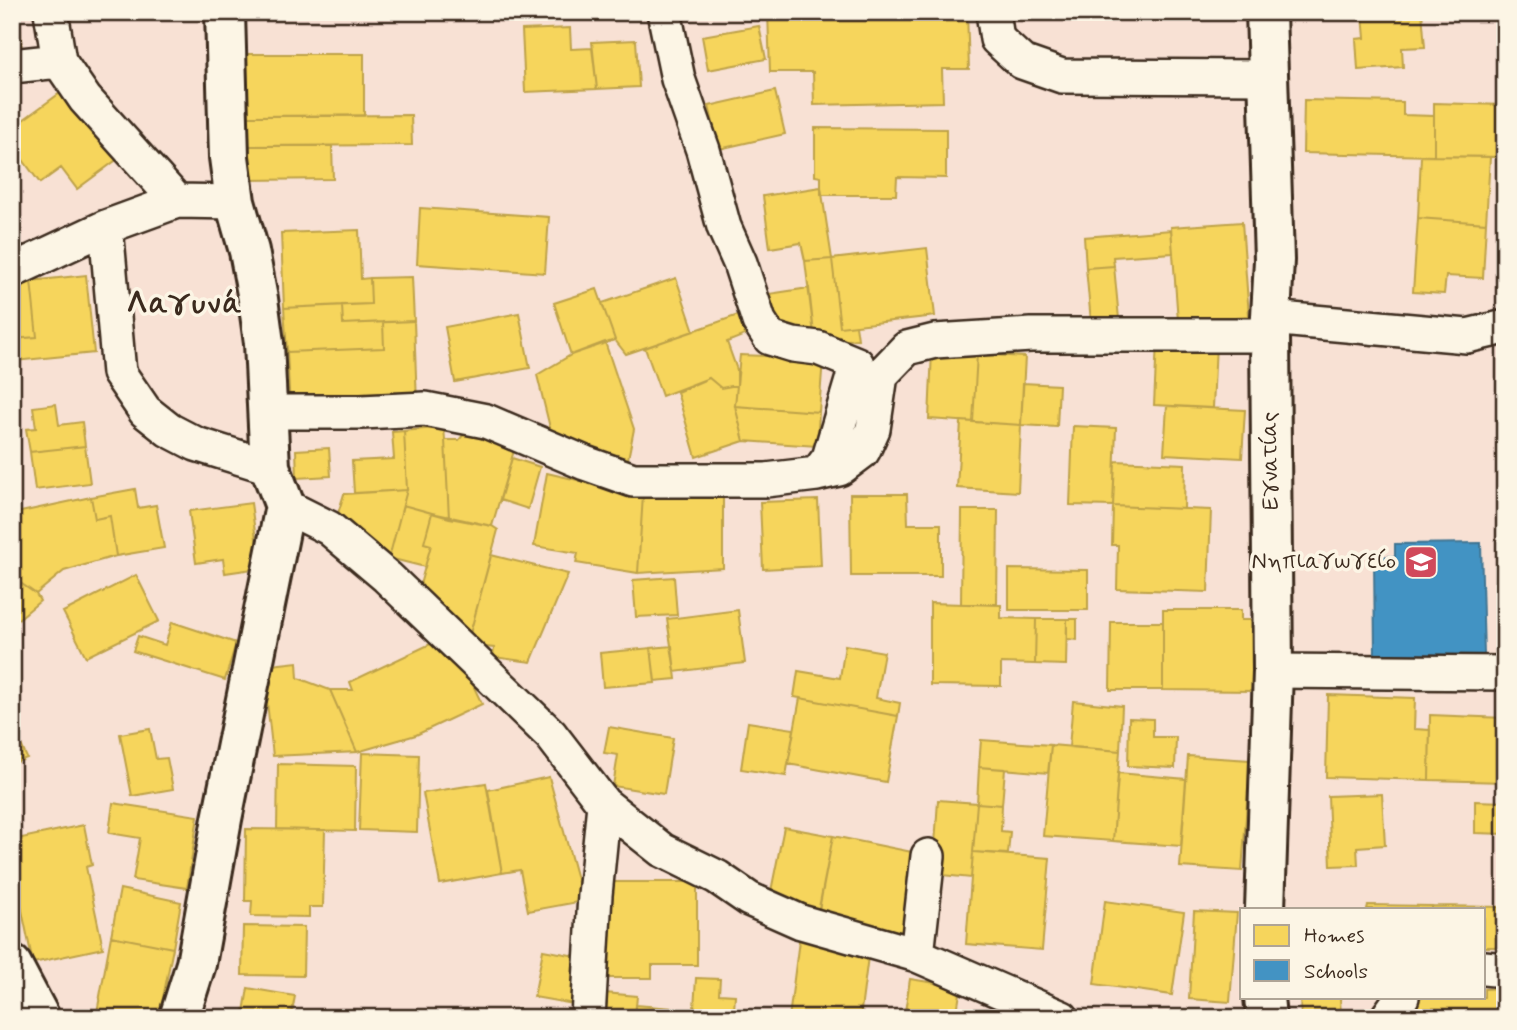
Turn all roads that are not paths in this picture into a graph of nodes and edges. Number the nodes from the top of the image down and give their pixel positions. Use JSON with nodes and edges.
{"nodes":[{"id":1,"x":51,"y":12,"type":"edge"},
{"id":2,"x":225,"y":12,"type":"edge"},
{"id":3,"x":664,"y":12,"type":"edge"},
{"id":4,"x":993,"y":12,"type":"edge"},
{"id":5,"x":1266,"y":12,"type":"edge"},
{"id":6,"x":60,"y":61,"type":"junction"},
{"id":7,"x":12,"y":66,"type":"edge"},
{"id":8,"x":1270,"y":77,"type":"junction"},
{"id":9,"x":177,"y":201,"type":"junction"},
{"id":10,"x":235,"y":202,"type":"junction"},
{"id":11,"x":106,"y":227,"type":"junction"},
{"id":12,"x":12,"y":271,"type":"edge"},
{"id":13,"x":1270,"y":326,"type":"junction"},
{"id":14,"x":1505,"y":327,"type":"edge"},
{"id":15,"x":869,"y":370,"type":"junction"},
{"id":16,"x":267,"y":412,"type":"junction"},
{"id":17,"x":270,"y":467,"type":"junction"},
{"id":18,"x":285,"y":506,"type":"junction"},
{"id":19,"x":1273,"y":671,"type":"junction"},
{"id":20,"x":1505,"y":673,"type":"edge"},
{"id":21,"x":604,"y":804,"type":"junction"},
{"id":22,"x":928,"y":856,"type":"dead end"},
{"id":23,"x":1265,"y":908,"type":"edge"},
{"id":24,"x":917,"y":955,"type":"junction"},
{"id":25,"x":12,"y":965,"type":"edge"},
{"id":26,"x":1486,"y":968,"type":"edge"},
{"id":27,"x":1505,"y":971,"type":"edge"},
{"id":28,"x":1264,"y":998,"type":"edge"},
{"id":29,"x":1401,"y":998,"type":"edge"},
{"id":30,"x":40,"y":1018,"type":"edge"},
{"id":31,"x":179,"y":1018,"type":"edge"},
{"id":32,"x":588,"y":1018,"type":"edge"},
{"id":33,"x":1062,"y":1018,"type":"edge"},
{"id":34,"x":1266,"y":1018,"type":"edge"},
{"id":35,"x":1387,"y":1018,"type":"edge"}],
"edges":[{"from":1,"to":6,"type":"street"},
{"from":2,"to":10,"type":"street"},
{"from":3,"to":15,"type":"street"},
{"from":4,"to":8,"type":"street"},
{"from":5,"to":8,"type":"street","name":"Εγνατίας"},
{"from":6,"to":7,"type":"street"},
{"from":6,"to":9,"type":"street"},
{"from":8,"to":13,"type":"street","name":"Εγνατίας"},
{"from":9,"to":10,"type":"street"},
{"from":9,"to":11,"type":"street"},
{"from":10,"to":16,"type":"street"},
{"from":11,"to":12,"type":"street"},
{"from":11,"to":17,"type":"street"},
{"from":13,"to":14,"type":"street"},
{"from":13,"to":15,"type":"street"},
{"from":13,"to":19,"type":"street","name":"Εγνατίας"},
{"from":15,"to":16,"type":"street"},
{"from":16,"to":17,"type":"street"},
{"from":17,"to":18,"type":"street"},
{"from":18,"to":21,"type":"street"},
{"from":18,"to":31,"type":"street"},
{"from":19,"to":20,"type":"street"},
{"from":19,"to":23,"type":"street","name":"Εγνατίας"},
{"from":21,"to":24,"type":"street"},
{"from":21,"to":32,"type":"street"},
{"from":22,"to":24,"type":"street"},
{"from":24,"to":33,"type":"street"},
{"from":25,"to":30,"type":"street"},
{"from":26,"to":27,"type":"street"},
{"from":28,"to":34,"type":"street"},
{"from":29,"to":35,"type":"street"}]}
